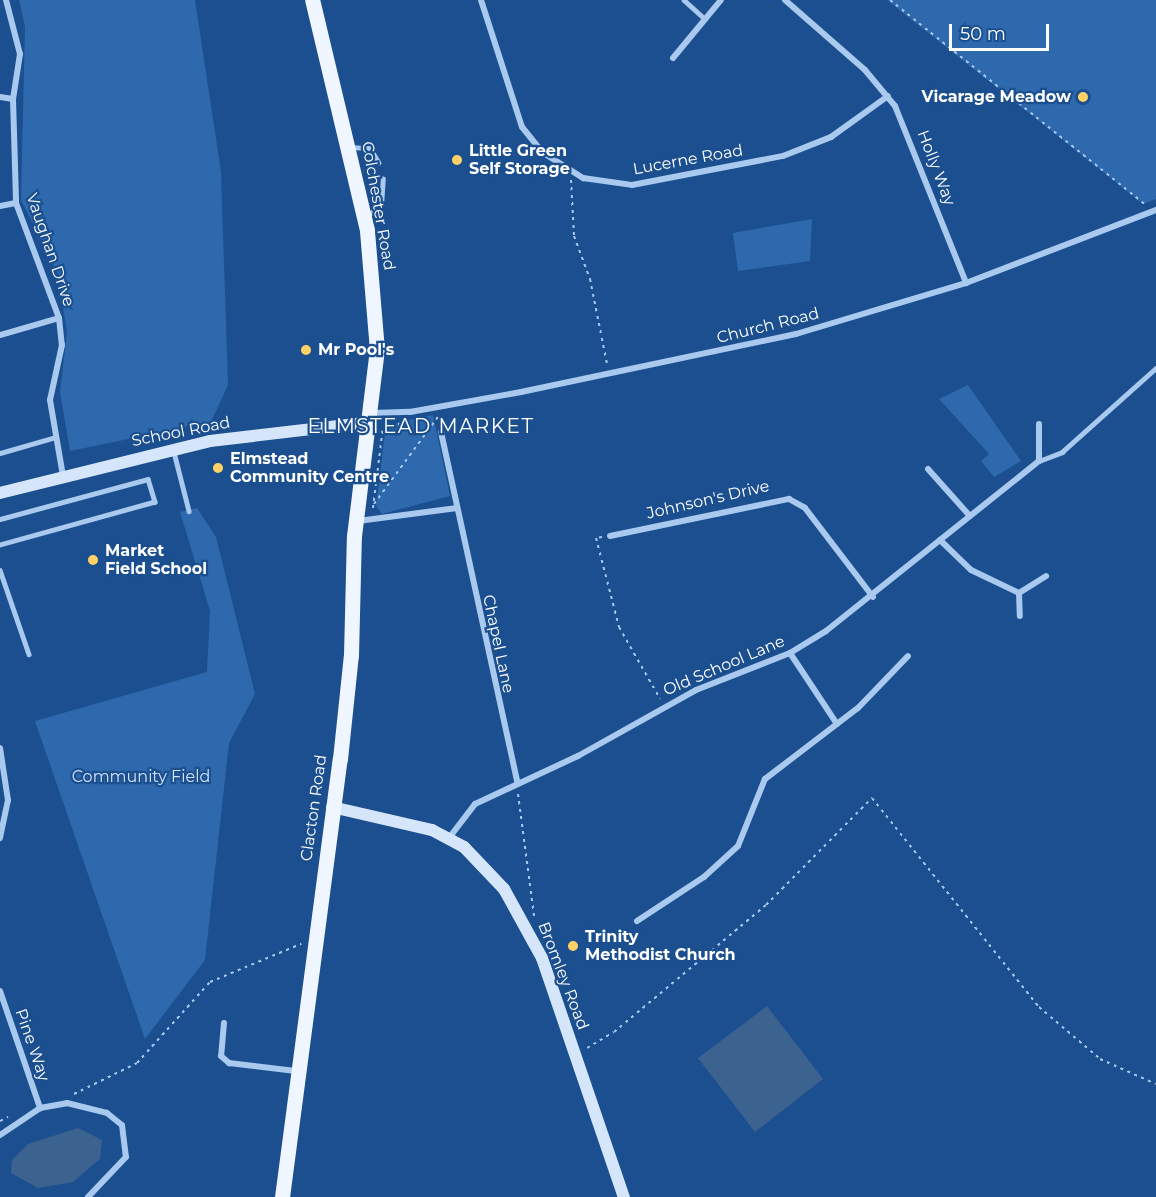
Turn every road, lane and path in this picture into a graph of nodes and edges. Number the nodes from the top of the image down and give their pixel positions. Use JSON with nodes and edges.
{"nodes":[{"id":1,"x":6,"y":0,"type":"edge"},
{"id":2,"x":312,"y":0,"type":"edge"},
{"id":3,"x":481,"y":0,"type":"edge"},
{"id":4,"x":684,"y":0,"type":"edge"},
{"id":5,"x":722,"y":0,"type":"edge"},
{"id":6,"x":785,"y":0,"type":"edge"},
{"id":7,"x":890,"y":0,"type":"edge"},
{"id":8,"x":705,"y":19,"type":"junction"},
{"id":9,"x":673,"y":58,"type":"dead end"},
{"id":10,"x":888,"y":96,"type":"junction"},
{"id":11,"x":0,"y":97,"type":"edge"},
{"id":12,"x":13,"y":99,"type":"junction"},
{"id":13,"x":349,"y":147,"type":"junction"},
{"id":14,"x":379,"y":163,"type":"dead end"},
{"id":15,"x":574,"y":175,"type":"junction"},
{"id":16,"x":382,"y":179,"type":"dead end"},
{"id":17,"x":16,"y":203,"type":"junction"},
{"id":18,"x":0,"y":206,"type":"edge"},
{"id":19,"x":1153,"y":211,"type":"edge"},
{"id":20,"x":364,"y":218,"type":"junction"},
{"id":21,"x":966,"y":283,"type":"junction"},
{"id":22,"x":59,"y":318,"type":"junction"},
{"id":23,"x":0,"y":335,"type":"edge"},
{"id":24,"x":1156,"y":368,"type":"edge"},
{"id":25,"x":609,"y":374,"type":"junction"},
{"id":26,"x":437,"y":408,"type":"junction"},
{"id":27,"x":439,"y":417,"type":"junction"},
{"id":28,"x":372,"y":418,"type":"junction"},
{"id":29,"x":423,"y":420,"type":"dead end"},
{"id":30,"x":413,"y":422,"type":"dead end"},
{"id":31,"x":1039,"y":424,"type":"dead end"},
{"id":32,"x":441,"y":432,"type":"joint"},
{"id":33,"x":56,"y":438,"type":"junction"},
{"id":34,"x":174,"y":449,"type":"junction"},
{"id":35,"x":0,"y":453,"type":"edge"},
{"id":36,"x":1039,"y":461,"type":"junction"},
{"id":37,"x":928,"y":469,"type":"dead end"},
{"id":38,"x":63,"y":476,"type":"junction"},
{"id":39,"x":0,"y":493,"type":"edge"},
{"id":40,"x":374,"y":504,"type":"junction"},
{"id":41,"x":458,"y":508,"type":"junction"},
{"id":42,"x":373,"y":509,"type":"dead end"},
{"id":43,"x":189,"y":511,"type":"dead end"},
{"id":44,"x":969,"y":514,"type":"junction"},
{"id":45,"x":0,"y":519,"type":"edge"},
{"id":46,"x":357,"y":521,"type":"junction"},
{"id":47,"x":610,"y":536,"type":"joint"},
{"id":48,"x":940,"y":540,"type":"junction"},
{"id":49,"x":0,"y":545,"type":"edge"},
{"id":50,"x":0,"y":570,"type":"edge"},
{"id":51,"x":1046,"y":576,"type":"dead end"},
{"id":52,"x":1019,"y":593,"type":"junction"},
{"id":53,"x":873,"y":597,"type":"junction"},
{"id":54,"x":1020,"y":616,"type":"dead end"},
{"id":55,"x":790,"y":653,"type":"junction"},
{"id":56,"x":29,"y":654,"type":"dead end"},
{"id":57,"x":908,"y":656,"type":"dead end"},
{"id":58,"x":664,"y":707,"type":"junction"},
{"id":59,"x":837,"y":723,"type":"junction"},
{"id":60,"x":0,"y":748,"type":"edge"},
{"id":61,"x":518,"y":784,"type":"junction"},
{"id":62,"x":332,"y":807,"type":"junction"},
{"id":63,"x":0,"y":838,"type":"edge"},
{"id":64,"x":448,"y":839,"type":"junction"},
{"id":65,"x":637,"y":921,"type":"dead end"},
{"id":66,"x":531,"y":934,"type":"junction"},
{"id":67,"x":315,"y":938,"type":"junction"},
{"id":68,"x":0,"y":991,"type":"edge"},
{"id":69,"x":3,"y":1010,"type":"edge"},
{"id":70,"x":224,"y":1023,"type":"dead end"},
{"id":71,"x":575,"y":1055,"type":"junction"},
{"id":72,"x":296,"y":1071,"type":"junction"},
{"id":73,"x":1156,"y":1084,"type":"edge"},
{"id":74,"x":66,"y":1095,"type":"dead end"},
{"id":75,"x":37,"y":1100,"type":"junction"},
{"id":76,"x":39,"y":1108,"type":"junction"},
{"id":77,"x":0,"y":1121,"type":"edge"},
{"id":78,"x":0,"y":1135,"type":"edge"},
{"id":79,"x":88,"y":1197,"type":"edge"},
{"id":80,"x":282,"y":1197,"type":"edge"},
{"id":81,"x":624,"y":1197,"type":"edge"}],
"edges":[{"from":1,"to":12,"type":"street","name":"Vaughan Drive"},
{"from":2,"to":13,"type":"main road","name":"Colchester Road"},
{"from":3,"to":15,"type":"street","name":"Lucerne Road"},
{"from":4,"to":8,"type":"lane"},
{"from":5,"to":8,"type":"street"},
{"from":6,"to":10,"type":"street","name":"Holly Way"},
{"from":7,"to":19,"type":"path"},
{"from":8,"to":9,"type":"street"},
{"from":10,"to":15,"type":"street","name":"Lucerne Road"},
{"from":10,"to":21,"type":"street","name":"Holly Way"},
{"from":11,"to":12,"type":"street"},
{"from":12,"to":17,"type":"street","name":"Vaughan Drive"},
{"from":13,"to":14,"type":"lane"},
{"from":13,"to":20,"type":"main road","name":"Colchester Road"},
{"from":15,"to":25,"type":"path"},
{"from":16,"to":20,"type":"lane"},
{"from":17,"to":18,"type":"street"},
{"from":17,"to":22,"type":"street","name":"Vaughan Drive"},
{"from":19,"to":21,"type":"street","name":"Church Road"},
{"from":20,"to":28,"type":"main road","name":"Colchester Road"},
{"from":21,"to":25,"type":"street","name":"Church Road"},
{"from":22,"to":23,"type":"street"},
{"from":22,"to":33,"type":"street","name":"Vaughan Drive"},
{"from":24,"to":36,"type":"lane"},
{"from":25,"to":26,"type":"street","name":"Church Road"},
{"from":26,"to":27,"type":"path"},
{"from":26,"to":28,"type":"street","name":"Church Road"},
{"from":27,"to":29,"type":"path"},
{"from":27,"to":32,"type":"path"},
{"from":27,"to":40,"type":"path"},
{"from":28,"to":34,"type":"street","name":"School Road"},
{"from":28,"to":46,"type":"main road","name":"Clacton Road"},
{"from":30,"to":40,"type":"path"},
{"from":31,"to":36,"type":"street"},
{"from":32,"to":41,"type":"street","name":"Chapel Lane"},
{"from":33,"to":35,"type":"lane"},
{"from":33,"to":38,"type":"street","name":"Vaughan Drive"},
{"from":34,"to":38,"type":"street","name":"School Road"},
{"from":34,"to":43,"type":"lane"},
{"from":36,"to":44,"type":"street","name":"Old School Lane"},
{"from":37,"to":44,"type":"street"},
{"from":38,"to":39,"type":"street","name":"School Road"},
{"from":40,"to":42,"type":"path"},
{"from":41,"to":46,"type":"street"},
{"from":41,"to":61,"type":"street","name":"Chapel Lane"},
{"from":44,"to":48,"type":"street","name":"Old School Lane"},
{"from":45,"to":49,"type":"lane"},
{"from":46,"to":62,"type":"main road","name":"Clacton Road"},
{"from":47,"to":53,"type":"street","name":"Johnson's Drive"},
{"from":47,"to":58,"type":"path"},
{"from":48,"to":52,"type":"street"},
{"from":48,"to":53,"type":"street","name":"Old School Lane"},
{"from":50,"to":56,"type":"lane"},
{"from":51,"to":52,"type":"street"},
{"from":52,"to":54,"type":"street"},
{"from":53,"to":55,"type":"street","name":"Old School Lane"},
{"from":55,"to":58,"type":"street","name":"Old School Lane"},
{"from":55,"to":59,"type":"street"},
{"from":57,"to":59,"type":"street"},
{"from":58,"to":61,"type":"street","name":"Old School Lane"},
{"from":59,"to":65,"type":"street"},
{"from":60,"to":63,"type":"street"},
{"from":61,"to":64,"type":"street","name":"Old School Lane"},
{"from":61,"to":66,"type":"path"},
{"from":62,"to":64,"type":"street","name":"Bromley Road"},
{"from":62,"to":67,"type":"main road","name":"Clacton Road"},
{"from":64,"to":66,"type":"street","name":"Bromley Road"},
{"from":66,"to":71,"type":"street","name":"Bromley Road"},
{"from":67,"to":72,"type":"main road","name":"Clacton Road"},
{"from":67,"to":74,"type":"path"},
{"from":68,"to":69,"type":"street","name":"Pine Way"},
{"from":69,"to":75,"type":"street","name":"Pine Way"},
{"from":70,"to":72,"type":"street"},
{"from":71,"to":73,"type":"path"},
{"from":71,"to":81,"type":"street","name":"Bromley Road"},
{"from":72,"to":80,"type":"main road","name":"Clacton Road"},
{"from":75,"to":76,"type":"street","name":"Pine Way"},
{"from":75,"to":77,"type":"path"},
{"from":76,"to":78,"type":"street","name":"Pine Way"},
{"from":76,"to":79,"type":"street","name":"Pine Way"}]}
